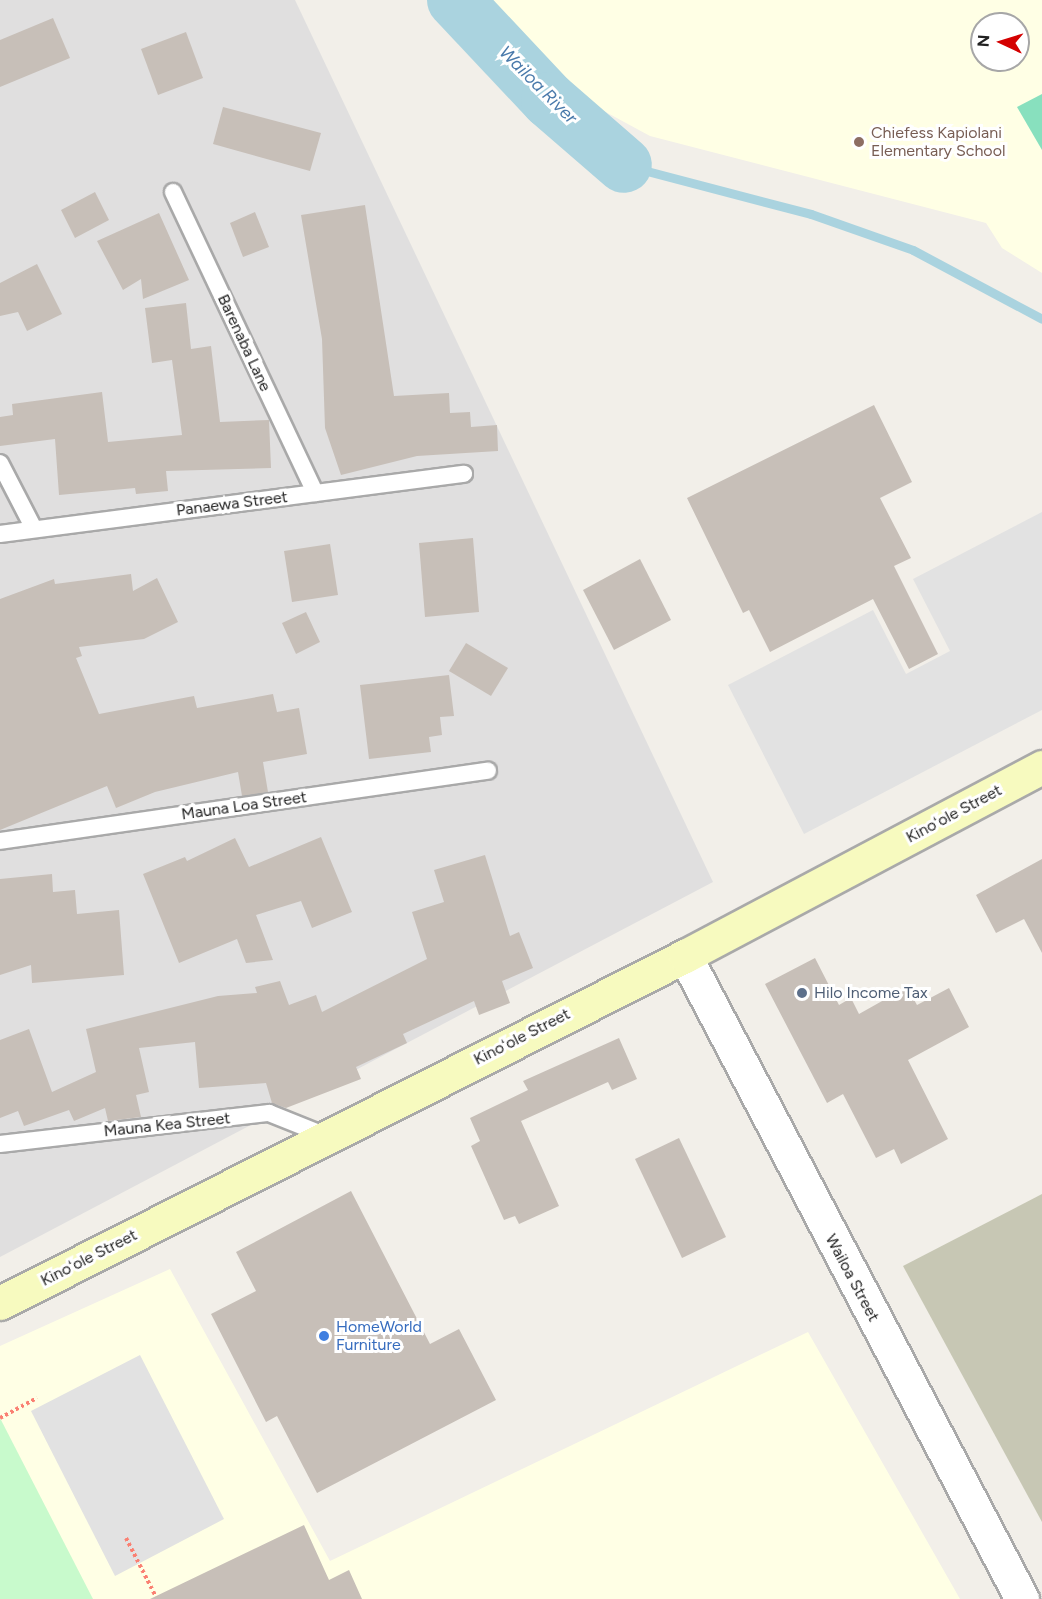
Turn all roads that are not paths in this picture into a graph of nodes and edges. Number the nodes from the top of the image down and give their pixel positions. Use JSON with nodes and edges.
{"nodes":[{"id":1,"x":173,"y":192,"type":"dead end"},
{"id":2,"x":0,"y":463,"type":"edge"},
{"id":3,"x":464,"y":474,"type":"dead end"},
{"id":4,"x":315,"y":493,"type":"junction"},
{"id":5,"x":34,"y":529,"type":"junction"},
{"id":6,"x":0,"y":534,"type":"edge"},
{"id":7,"x":1042,"y":767,"type":"edge"},
{"id":8,"x":488,"y":771,"type":"dead end"},
{"id":9,"x":0,"y":842,"type":"edge"},
{"id":10,"x":685,"y":956,"type":"junction"},
{"id":11,"x":330,"y":1137,"type":"junction"},
{"id":12,"x":0,"y":1144,"type":"edge"},
{"id":13,"x":0,"y":1303,"type":"edge"},
{"id":14,"x":1022,"y":1599,"type":"edge"}],
"edges":[{"from":1,"to":4,"type":"lane","name":"Barenaba Lane"},
{"from":2,"to":5,"type":"lane"},
{"from":3,"to":4,"type":"lane","name":"Panaewa Street"},
{"from":4,"to":5,"type":"lane","name":"Panaewa Street"},
{"from":5,"to":6,"type":"lane","name":"Panaewa Street"},
{"from":7,"to":10,"type":"street","name":"Kinoʻole Street"},
{"from":8,"to":9,"type":"lane","name":"Mauna Loa Street"},
{"from":10,"to":11,"type":"street","name":"Kinoʻole Street"},
{"from":10,"to":14,"type":"street","name":"Wailoa Street"},
{"from":11,"to":12,"type":"lane","name":"Mauna Kea Street"},
{"from":11,"to":13,"type":"street","name":"Kinoʻole Street"}]}
